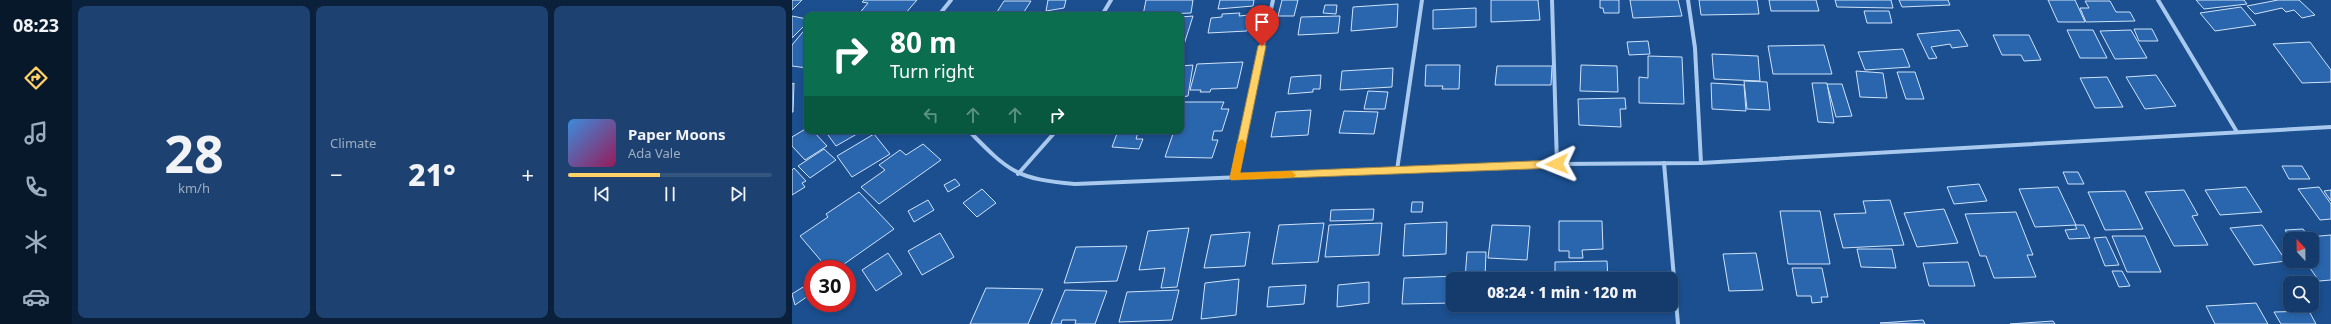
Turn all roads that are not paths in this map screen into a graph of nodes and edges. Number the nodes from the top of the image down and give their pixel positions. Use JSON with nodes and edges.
{"nodes":[{"id":1,"x":951,"y":0,"type":"edge"},
{"id":2,"x":1111,"y":0,"type":"edge"},
{"id":3,"x":1273,"y":0,"type":"edge"},
{"id":4,"x":1422,"y":0,"type":"edge"},
{"id":5,"x":1552,"y":0,"type":"edge"},
{"id":6,"x":1688,"y":0,"type":"edge"},
{"id":7,"x":2158,"y":0,"type":"edge"},
{"id":8,"x":941,"y":12,"type":"edge"},
{"id":9,"x":1104,"y":12,"type":"edge"},
{"id":10,"x":2331,"y":127,"type":"edge"},
{"id":11,"x":2237,"y":132,"type":"junction"},
{"id":12,"x":972,"y":134,"type":"edge"},
{"id":13,"x":1053,"y":134,"type":"edge"},
{"id":14,"x":1664,"y":163,"type":"junction"},
{"id":15,"x":1701,"y":163,"type":"junction"},
{"id":16,"x":1557,"y":164,"type":"junction"},
{"id":17,"x":1397,"y":170,"type":"junction"},
{"id":18,"x":1018,"y":174,"type":"junction"},
{"id":19,"x":1234,"y":177,"type":"junction"},
{"id":20,"x":1678,"y":324,"type":"edge"}],
"edges":[{"from":1,"to":8,"type":"street"},
{"from":2,"to":9,"type":"street"},
{"from":3,"to":19,"type":"street"},
{"from":4,"to":17,"type":"street"},
{"from":5,"to":16,"type":"street"},
{"from":6,"to":15,"type":"street"},
{"from":7,"to":11,"type":"street"},
{"from":10,"to":11,"type":"street"},
{"from":11,"to":15,"type":"street"},
{"from":12,"to":18,"type":"street"},
{"from":13,"to":18,"type":"street"},
{"from":14,"to":15,"type":"street"},
{"from":14,"to":16,"type":"street"},
{"from":14,"to":20,"type":"street"},
{"from":16,"to":17,"type":"street"},
{"from":17,"to":19,"type":"street"},
{"from":18,"to":19,"type":"street"}]}
